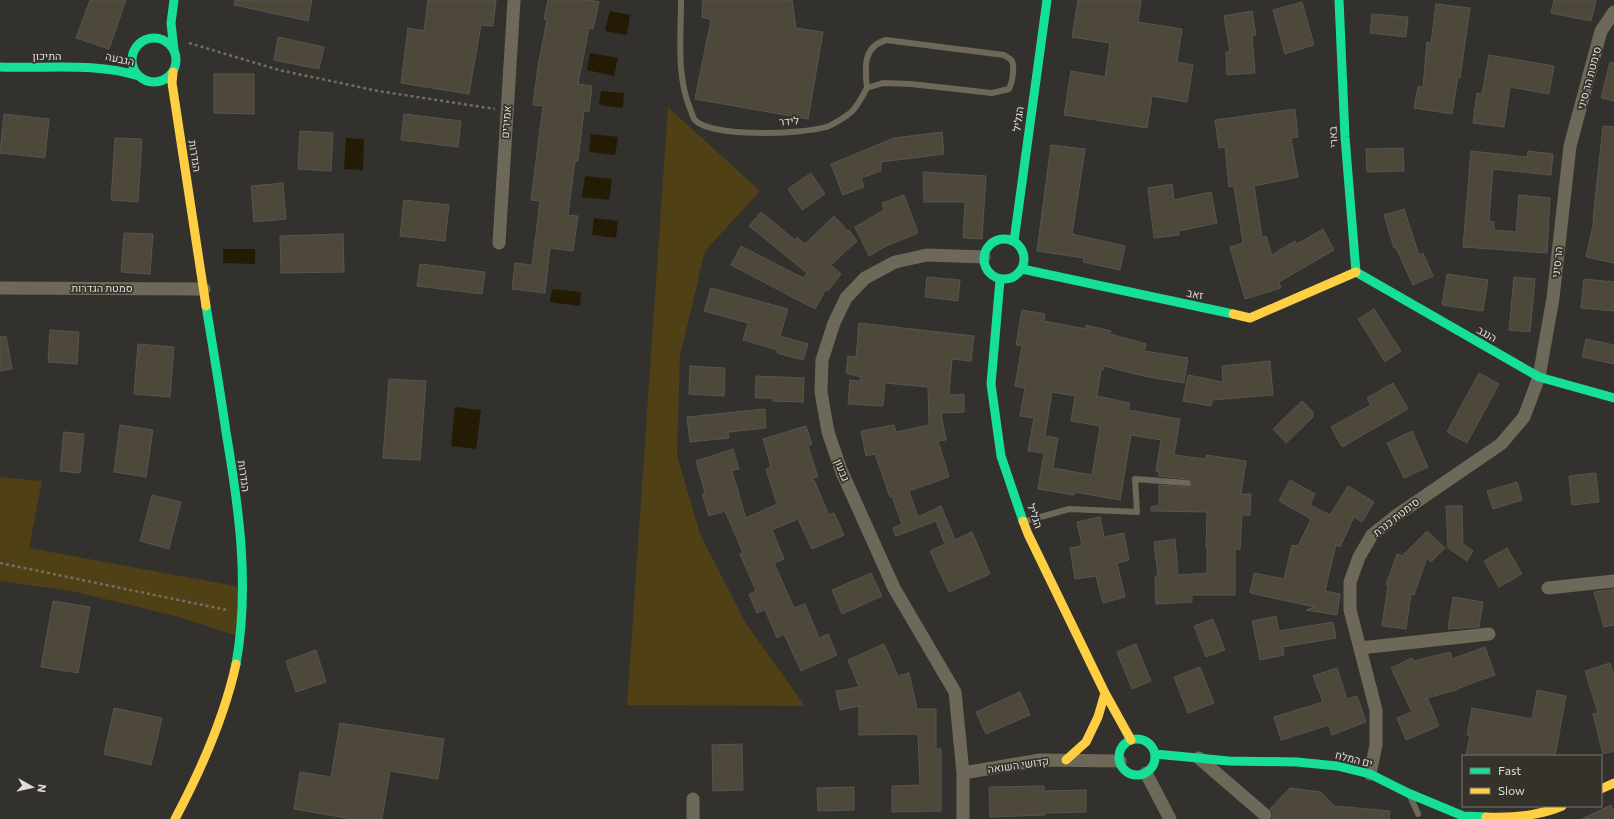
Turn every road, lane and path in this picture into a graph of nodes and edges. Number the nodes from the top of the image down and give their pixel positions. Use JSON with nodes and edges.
{"nodes":[{"id":1,"x":173,"y":0,"type":"edge"},
{"id":2,"x":514,"y":0,"type":"edge"},
{"id":3,"x":681,"y":0,"type":"edge"},
{"id":4,"x":1047,"y":0,"type":"edge"},
{"id":5,"x":1339,"y":0,"type":"edge"},
{"id":6,"x":1614,"y":12,"type":"edge"},
{"id":7,"x":163,"y":16,"type":"dead end"},
{"id":8,"x":154,"y":29,"type":"dead end"},
{"id":9,"x":172,"y":38,"type":"junction"},
{"id":10,"x":144,"y":41,"type":"junction"},
{"id":11,"x":136,"y":48,"type":"junction"},
{"id":12,"x":174,"y":50,"type":"junction"},
{"id":13,"x":123,"y":55,"type":"dead end"},
{"id":14,"x":112,"y":60,"type":"dead end"},
{"id":15,"x":94,"y":66,"type":"junction"},
{"id":16,"x":0,"y":67,"type":"edge"},
{"id":17,"x":173,"y":72,"type":"junction"},
{"id":18,"x":139,"y":76,"type":"junction"},
{"id":19,"x":147,"y":81,"type":"junction"},
{"id":20,"x":867,"y":88,"type":"junction"},
{"id":21,"x":157,"y":90,"type":"dead end"},
{"id":22,"x":164,"y":99,"type":"dead end"},
{"id":23,"x":507,"y":110,"type":"junction"},
{"id":24,"x":178,"y":127,"type":"junction"},
{"id":25,"x":1570,"y":146,"type":"joint"},
{"id":26,"x":1014,"y":242,"type":"junction"},
{"id":27,"x":499,"y":243,"type":"dead end"},
{"id":28,"x":984,"y":257,"type":"junction"},
{"id":29,"x":1022,"y":269,"type":"junction"},
{"id":30,"x":1356,"y":272,"type":"junction"},
{"id":31,"x":1000,"y":280,"type":"junction"},
{"id":32,"x":0,"y":288,"type":"edge"},
{"id":33,"x":204,"y":289,"type":"junction"},
{"id":34,"x":1538,"y":377,"type":"junction"},
{"id":35,"x":1614,"y":398,"type":"edge"},
{"id":36,"x":1188,"y":483,"type":"dead end"},
{"id":37,"x":1024,"y":522,"type":"junction"},
{"id":38,"x":0,"y":563,"type":"edge"},
{"id":39,"x":1614,"y":581,"type":"edge"},
{"id":40,"x":1548,"y":588,"type":"dead end"},
{"id":41,"x":242,"y":613,"type":"junction"},
{"id":42,"x":1489,"y":634,"type":"dead end"},
{"id":43,"x":1360,"y":648,"type":"junction"},
{"id":44,"x":1106,"y":692,"type":"junction"},
{"id":45,"x":1131,"y":740,"type":"junction"},
{"id":46,"x":1155,"y":754,"type":"junction"},
{"id":47,"x":1199,"y":758,"type":"junction"},
{"id":48,"x":1066,"y":760,"type":"junction"},
{"id":49,"x":1120,"y":761,"type":"junction"},
{"id":50,"x":963,"y":773,"type":"junction"},
{"id":51,"x":1146,"y":773,"type":"junction"},
{"id":52,"x":1370,"y":774,"type":"junction"},
{"id":53,"x":1614,"y":783,"type":"edge"},
{"id":54,"x":1602,"y":789,"type":"edge"},
{"id":55,"x":1408,"y":793,"type":"junction"},
{"id":56,"x":693,"y":799,"type":"dead end"},
{"id":57,"x":1560,"y":807,"type":"edge"},
{"id":58,"x":1418,"y":814,"type":"dead end"},
{"id":59,"x":1265,"y":815,"type":"dead end"},
{"id":60,"x":1462,"y":817,"type":"edge"},
{"id":61,"x":175,"y":819,"type":"edge"},
{"id":62,"x":693,"y":819,"type":"edge"},
{"id":63,"x":963,"y":819,"type":"edge"},
{"id":64,"x":1170,"y":819,"type":"edge"}],
"edges":[{"from":1,"to":7,"type":"street"},
{"from":1,"to":9,"type":"street"},
{"from":2,"to":23,"type":"street","name":"אמירים"},
{"from":3,"to":20,"type":"lane","name":"לידר"},
{"from":4,"to":26,"type":"street","name":"הגליל"},
{"from":5,"to":30,"type":"street","name":"בארי"},
{"from":6,"to":25,"type":"street","name":"סימטת הר סיני"},
{"from":8,"to":10,"type":"street"},
{"from":9,"to":12,"type":"street"},
{"from":9,"to":23,"type":"path"},
{"from":10,"to":11,"type":"street"},
{"from":10,"to":12,"type":"street"},
{"from":11,"to":13,"type":"street","name":"הגבעה"},
{"from":11,"to":18,"type":"street"},
{"from":12,"to":17,"type":"street"},
{"from":14,"to":15,"type":"street","name":"הגבעה"},
{"from":15,"to":16,"type":"street","name":"התיכון"},
{"from":15,"to":18,"type":"street","name":"הגבעה"},
{"from":17,"to":19,"type":"street"},
{"from":17,"to":24,"type":"street","name":"הגדרות"},
{"from":18,"to":19,"type":"street"},
{"from":19,"to":21,"type":"street"},
{"from":20,"to":20,"type":"lane"},
{"from":22,"to":24,"type":"street","name":"הגדרות"},
{"from":23,"to":27,"type":"street","name":"אמירים"},
{"from":24,"to":33,"type":"street","name":"הגדרות"},
{"from":25,"to":34,"type":"street","name":"הר סיני"},
{"from":26,"to":28,"type":"street"},
{"from":26,"to":29,"type":"street"},
{"from":28,"to":31,"type":"street"},
{"from":28,"to":50,"type":"street","name":"גבעון"},
{"from":29,"to":30,"type":"street","name":"זאב"},
{"from":29,"to":31,"type":"street"},
{"from":30,"to":34,"type":"street","name":"הנגב"},
{"from":31,"to":37,"type":"street","name":"הגליל"},
{"from":32,"to":33,"type":"street","name":"סמטת הגדרות"},
{"from":33,"to":41,"type":"street","name":"הגדרות"},
{"from":34,"to":35,"type":"street","name":"הנגב"},
{"from":34,"to":43,"type":"street","name":"סימטת כנרת"},
{"from":36,"to":37,"type":"lane"},
{"from":37,"to":44,"type":"street","name":"הגליל"},
{"from":38,"to":41,"type":"path"},
{"from":39,"to":40,"type":"street"},
{"from":41,"to":61,"type":"street","name":"הגדרות"},
{"from":42,"to":43,"type":"street"},
{"from":43,"to":52,"type":"street","name":"סימטת כנרת"},
{"from":44,"to":45,"type":"street","name":"הגליל"},
{"from":44,"to":48,"type":"street"},
{"from":45,"to":46,"type":"street"},
{"from":45,"to":49,"type":"street"},
{"from":46,"to":47,"type":"street","name":"ים המלח"},
{"from":46,"to":51,"type":"street"},
{"from":47,"to":52,"type":"street","name":"ים המלח"},
{"from":47,"to":59,"type":"street"},
{"from":48,"to":49,"type":"street","name":"קדושי השואה"},
{"from":48,"to":50,"type":"street","name":"קדושי השואה"},
{"from":49,"to":51,"type":"street"},
{"from":50,"to":63,"type":"street"},
{"from":51,"to":64,"type":"street"},
{"from":52,"to":55,"type":"street","name":"ים המלח"},
{"from":53,"to":54,"type":"street"},
{"from":55,"to":58,"type":"lane"},
{"from":55,"to":60,"type":"street","name":"ים המלח"},
{"from":56,"to":62,"type":"street"},
{"from":57,"to":60,"type":"street","name":"ים המלח"}]}
